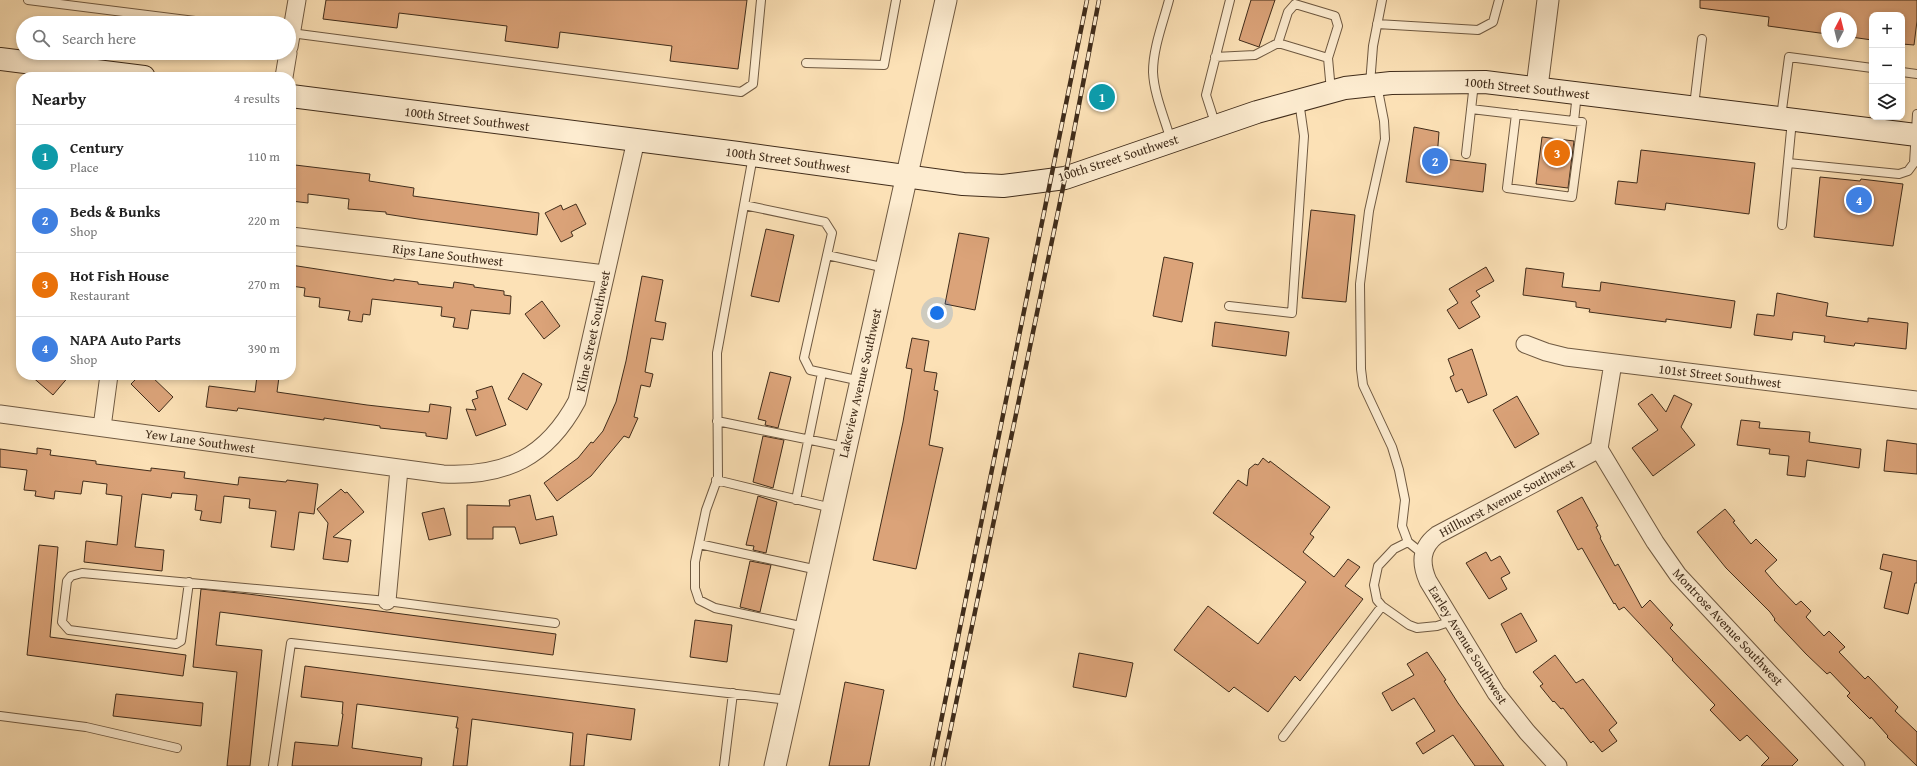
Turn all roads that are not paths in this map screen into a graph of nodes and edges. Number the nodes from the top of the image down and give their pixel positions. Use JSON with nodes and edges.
{"nodes":[{"id":1,"x":28,"y":0,"type":"edge"},
{"id":2,"x":297,"y":0,"type":"edge"},
{"id":3,"x":761,"y":0,"type":"edge"},
{"id":4,"x":896,"y":0,"type":"edge"},
{"id":5,"x":946,"y":0,"type":"edge"},
{"id":6,"x":1169,"y":0,"type":"edge"},
{"id":7,"x":1230,"y":0,"type":"edge"},
{"id":8,"x":1382,"y":0,"type":"edge"},
{"id":9,"x":1499,"y":0,"type":"edge"},
{"id":10,"x":1548,"y":0,"type":"edge"},
{"id":11,"x":156,"y":16,"type":"edge"},
{"id":12,"x":294,"y":16,"type":"edge"},
{"id":13,"x":1377,"y":24,"type":"junction"},
{"id":14,"x":296,"y":39,"type":"edge"},
{"id":15,"x":1702,"y":40,"type":"dead end"},
{"id":16,"x":1278,"y":43,"type":"junction"},
{"id":17,"x":1215,"y":56,"type":"junction"},
{"id":18,"x":1328,"y":58,"type":"junction"},
{"id":19,"x":0,"y":59,"type":"edge"},
{"id":20,"x":287,"y":60,"type":"edge"},
{"id":21,"x":806,"y":62,"type":"dead end"},
{"id":22,"x":1869,"y":68,"type":"edge"},
{"id":23,"x":104,"y":72,"type":"edge"},
{"id":24,"x":285,"y":72,"type":"edge"},
{"id":25,"x":1905,"y":72,"type":"edge"},
{"id":26,"x":1917,"y":74,"type":"edge"},
{"id":27,"x":1474,"y":82,"type":"junction"},
{"id":28,"x":1373,"y":85,"type":"junction"},
{"id":29,"x":1537,"y":88,"type":"junction"},
{"id":30,"x":1331,"y":92,"type":"junction"},
{"id":31,"x":1577,"y":92,"type":"junction"},
{"id":32,"x":296,"y":97,"type":"edge"},
{"id":33,"x":1299,"y":100,"type":"junction"},
{"id":34,"x":1694,"y":107,"type":"junction"},
{"id":35,"x":1470,"y":109,"type":"junction"},
{"id":36,"x":1516,"y":114,"type":"junction"},
{"id":37,"x":1786,"y":119,"type":"junction"},
{"id":38,"x":1574,"y":121,"type":"junction"},
{"id":39,"x":1216,"y":126,"type":"junction"},
{"id":40,"x":1916,"y":128,"type":"edge"},
{"id":41,"x":636,"y":140,"type":"junction"},
{"id":42,"x":1172,"y":142,"type":"junction"},
{"id":43,"x":1466,"y":154,"type":"dead end"},
{"id":44,"x":753,"y":155,"type":"junction"},
{"id":45,"x":1788,"y":163,"type":"junction"},
{"id":46,"x":906,"y":177,"type":"junction"},
{"id":47,"x":744,"y":205,"type":"junction"},
{"id":48,"x":1782,"y":225,"type":"dead end"},
{"id":49,"x":296,"y":237,"type":"edge"},
{"id":50,"x":827,"y":255,"type":"junction"},
{"id":51,"x":886,"y":268,"type":"junction"},
{"id":52,"x":605,"y":274,"type":"junction"},
{"id":53,"x":1229,"y":306,"type":"dead end"},
{"id":54,"x":1525,"y":344,"type":"dead end"},
{"id":55,"x":1613,"y":363,"type":"junction"},
{"id":56,"x":822,"y":373,"type":"junction"},
{"id":57,"x":108,"y":380,"type":"edge"},
{"id":58,"x":860,"y":381,"type":"junction"},
{"id":59,"x":1917,"y":400,"type":"edge"},
{"id":60,"x":0,"y":414,"type":"edge"},
{"id":61,"x":717,"y":421,"type":"junction"},
{"id":62,"x":102,"y":427,"type":"junction"},
{"id":63,"x":808,"y":440,"type":"junction"},
{"id":64,"x":846,"y":448,"type":"junction"},
{"id":65,"x":1599,"y":449,"type":"junction"},
{"id":66,"x":400,"y":469,"type":"junction"},
{"id":67,"x":716,"y":480,"type":"junction"},
{"id":68,"x":796,"y":500,"type":"junction"},
{"id":69,"x":832,"y":508,"type":"junction"},
{"id":70,"x":1408,"y":542,"type":"junction"},
{"id":71,"x":699,"y":544,"type":"junction"},
{"id":72,"x":1423,"y":554,"type":"junction"},
{"id":73,"x":818,"y":570,"type":"junction"},
{"id":74,"x":189,"y":582,"type":"junction"},
{"id":75,"x":387,"y":601,"type":"junction"},
{"id":76,"x":1382,"y":606,"type":"junction"},
{"id":77,"x":1452,"y":620,"type":"junction"},
{"id":78,"x":555,"y":622,"type":"dead end"},
{"id":79,"x":806,"y":627,"type":"junction"},
{"id":80,"x":733,"y":693,"type":"junction"},
{"id":81,"x":789,"y":700,"type":"junction"},
{"id":82,"x":0,"y":716,"type":"edge"},
{"id":83,"x":1283,"y":737,"type":"dead end"},
{"id":84,"x":177,"y":748,"type":"dead end"},
{"id":85,"x":273,"y":766,"type":"edge"},
{"id":86,"x":724,"y":766,"type":"edge"},
{"id":87,"x":774,"y":766,"type":"edge"},
{"id":88,"x":1558,"y":766,"type":"edge"},
{"id":89,"x":1856,"y":766,"type":"edge"}],
"edges":[{"from":1,"to":11,"type":"lane"},
{"from":2,"to":12,"type":"street"},
{"from":3,"to":14,"type":"lane"},
{"from":4,"to":21,"type":"lane"},
{"from":5,"to":46,"type":"street","name":"Lakeview Avenue Southwest"},
{"from":6,"to":42,"type":"lane"},
{"from":7,"to":17,"type":"lane"},
{"from":8,"to":13,"type":"lane"},
{"from":9,"to":13,"type":"lane"},
{"from":10,"to":29,"type":"street"},
{"from":13,"to":28,"type":"lane"},
{"from":15,"to":34,"type":"lane"},
{"from":16,"to":17,"type":"lane"},
{"from":16,"to":18,"type":"lane"},
{"from":16,"to":18,"type":"lane"},
{"from":17,"to":39,"type":"lane"},
{"from":18,"to":30,"type":"lane"},
{"from":19,"to":23,"type":"main road"},
{"from":20,"to":24,"type":"street"},
{"from":22,"to":37,"type":"lane"},
{"from":25,"to":26,"type":"lane"},
{"from":27,"to":28,"type":"main road","name":"100th Street Southwest"},
{"from":27,"to":29,"type":"main road","name":"100th Street Southwest"},
{"from":27,"to":35,"type":"lane"},
{"from":28,"to":30,"type":"main road","name":"100th Street Southwest"},
{"from":28,"to":70,"type":"lane"},
{"from":29,"to":31,"type":"main road","name":"100th Street Southwest"},
{"from":30,"to":33,"type":"main road","name":"100th Street Southwest"},
{"from":31,"to":34,"type":"main road","name":"100th Street Southwest"},
{"from":31,"to":38,"type":"lane"},
{"from":32,"to":41,"type":"main road","name":"100th Street Southwest"},
{"from":33,"to":39,"type":"main road","name":"100th Street Southwest"},
{"from":33,"to":53,"type":"lane"},
{"from":34,"to":37,"type":"main road","name":"100th Street Southwest"},
{"from":35,"to":36,"type":"lane"},
{"from":35,"to":43,"type":"lane"},
{"from":36,"to":38,"type":"lane"},
{"from":36,"to":38,"type":"lane"},
{"from":37,"to":40,"type":"main road","name":"100th Street Southwest"},
{"from":37,"to":45,"type":"lane"},
{"from":39,"to":42,"type":"main road","name":"100th Street Southwest"},
{"from":40,"to":45,"type":"lane"},
{"from":41,"to":44,"type":"main road","name":"100th Street Southwest"},
{"from":41,"to":52,"type":"street","name":"Kline Street Southwest"},
{"from":42,"to":46,"type":"main road","name":"100th Street Southwest"},
{"from":44,"to":46,"type":"main road","name":"100th Street Southwest"},
{"from":44,"to":47,"type":"lane"},
{"from":45,"to":48,"type":"lane"},
{"from":46,"to":51,"type":"street","name":"Lakeview Avenue Southwest"},
{"from":47,"to":50,"type":"lane"},
{"from":47,"to":61,"type":"lane"},
{"from":49,"to":52,"type":"street","name":"Rips Lane Southwest"},
{"from":50,"to":51,"type":"lane"},
{"from":50,"to":56,"type":"lane"},
{"from":51,"to":58,"type":"street","name":"Lakeview Avenue Southwest"},
{"from":52,"to":66,"type":"street","name":"Kline Street Southwest"},
{"from":54,"to":55,"type":"street","name":"101st Street Southwest"},
{"from":55,"to":59,"type":"street","name":"101st Street Southwest"},
{"from":55,"to":65,"type":"street"},
{"from":56,"to":58,"type":"lane"},
{"from":56,"to":63,"type":"lane"},
{"from":57,"to":62,"type":"street"},
{"from":58,"to":64,"type":"street","name":"Lakeview Avenue Southwest"},
{"from":60,"to":62,"type":"street","name":"Yew Lane Southwest"},
{"from":61,"to":63,"type":"lane"},
{"from":61,"to":67,"type":"lane"},
{"from":62,"to":66,"type":"street","name":"Yew Lane Southwest"},
{"from":63,"to":64,"type":"lane"},
{"from":63,"to":68,"type":"lane"},
{"from":64,"to":69,"type":"street","name":"Lakeview Avenue Southwest"},
{"from":65,"to":72,"type":"street","name":"Hillhurst Avenue Southwest"},
{"from":65,"to":89,"type":"street","name":"Montrose Avenue Southwest"},
{"from":66,"to":75,"type":"street"},
{"from":67,"to":68,"type":"lane"},
{"from":67,"to":71,"type":"lane"},
{"from":68,"to":69,"type":"lane"},
{"from":69,"to":73,"type":"street","name":"Lakeview Avenue Southwest"},
{"from":70,"to":72,"type":"lane"},
{"from":70,"to":76,"type":"lane"},
{"from":71,"to":73,"type":"lane"},
{"from":71,"to":79,"type":"lane"},
{"from":72,"to":77,"type":"street","name":"Earley Avenue Southwest"},
{"from":73,"to":79,"type":"street","name":"Lakeview Avenue Southwest"},
{"from":74,"to":74,"type":"lane"},
{"from":74,"to":75,"type":"lane"},
{"from":75,"to":78,"type":"lane"},
{"from":76,"to":77,"type":"lane"},
{"from":76,"to":83,"type":"lane"},
{"from":77,"to":88,"type":"street","name":"Earley Avenue Southwest"},
{"from":79,"to":81,"type":"street","name":"Lakeview Avenue Southwest"},
{"from":80,"to":81,"type":"lane"},
{"from":80,"to":85,"type":"lane"},
{"from":80,"to":86,"type":"lane"},
{"from":81,"to":87,"type":"street","name":"Lakeview Avenue Southwest"},
{"from":82,"to":84,"type":"lane"}]}
